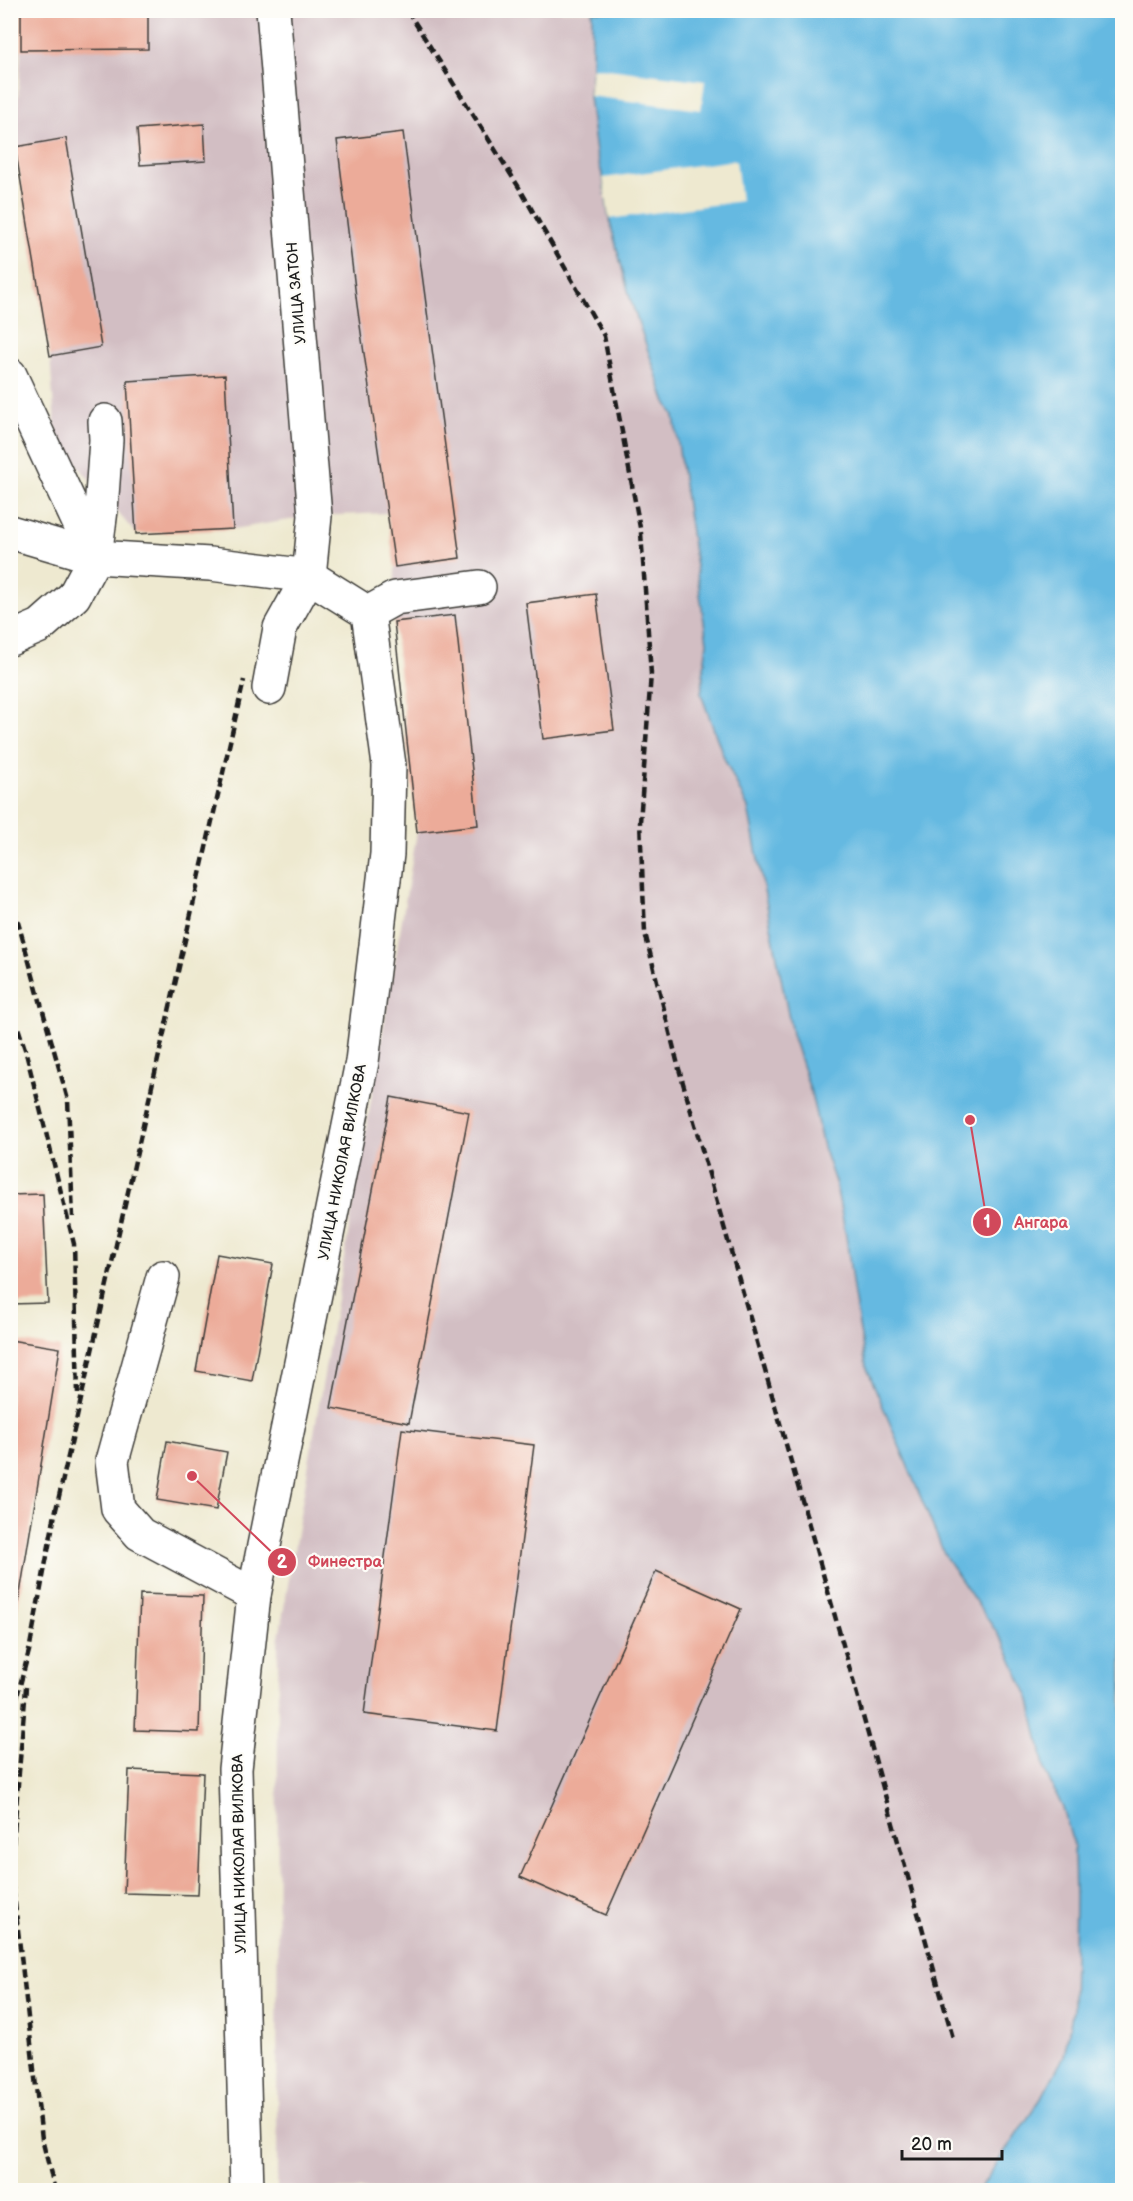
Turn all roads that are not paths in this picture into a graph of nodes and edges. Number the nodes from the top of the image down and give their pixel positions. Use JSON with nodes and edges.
{"nodes":[{"id":1,"x":273,"y":10,"type":"edge"},
{"id":2,"x":10,"y":375,"type":"edge"},
{"id":3,"x":105,"y":421,"type":"dead end"},
{"id":4,"x":10,"y":532,"type":"edge"},
{"id":5,"x":95,"y":557,"type":"junction"},
{"id":6,"x":309,"y":576,"type":"junction"},
{"id":7,"x":479,"y":587,"type":"dead end"},
{"id":8,"x":368,"y":613,"type":"junction"},
{"id":9,"x":10,"y":639,"type":"edge"},
{"id":10,"x":269,"y":688,"type":"dead end"},
{"id":11,"x":163,"y":1277,"type":"dead end"},
{"id":12,"x":254,"y":1595,"type":"junction"},
{"id":13,"x":247,"y":2190,"type":"edge"}],
"edges":[{"from":1,"to":6,"type":"street","name":"УЛИЦА ЗАТОН"},
{"from":2,"to":5,"type":"street"},
{"from":3,"to":5,"type":"street"},
{"from":4,"to":5,"type":"street"},
{"from":5,"to":6,"type":"street"},
{"from":5,"to":9,"type":"street"},
{"from":6,"to":8,"type":"street"},
{"from":6,"to":10,"type":"street"},
{"from":7,"to":8,"type":"street"},
{"from":8,"to":12,"type":"street","name":"УЛИЦА НИКОЛАЯ ВИЛКОВА"},
{"from":11,"to":12,"type":"street"},
{"from":12,"to":13,"type":"street","name":"УЛИЦА НИКОЛАЯ ВИЛКОВА"}]}
